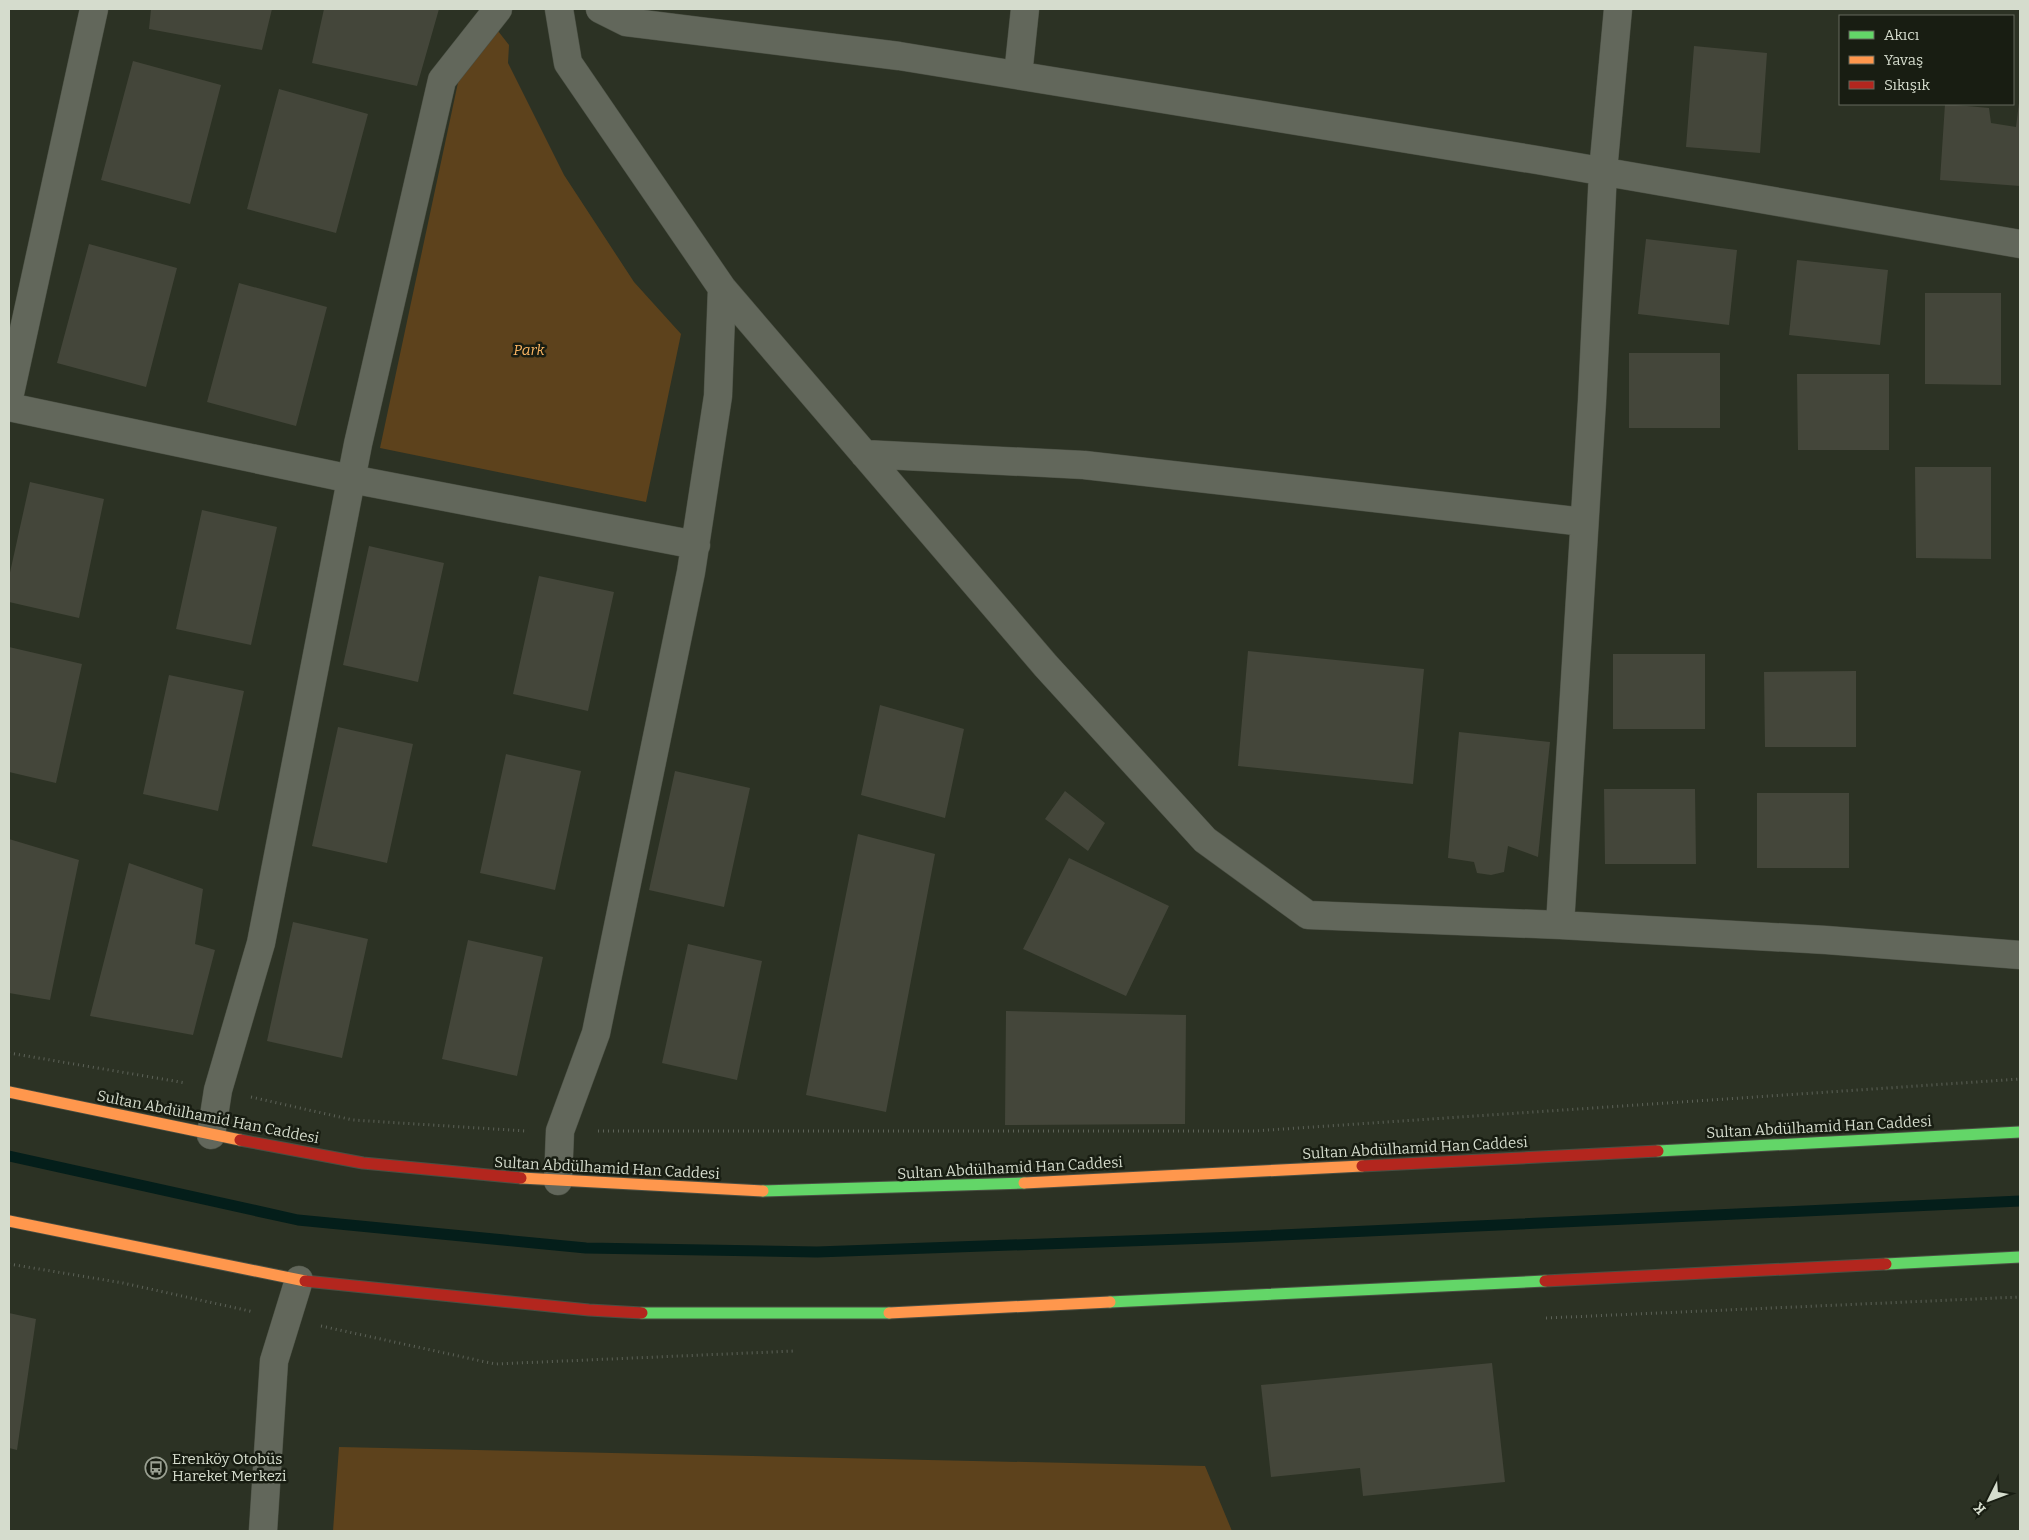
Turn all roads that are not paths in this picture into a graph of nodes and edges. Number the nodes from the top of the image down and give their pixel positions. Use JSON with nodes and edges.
{"nodes":[{"id":1,"x":94,"y":9,"type":"edge"},
{"id":2,"x":498,"y":9,"type":"edge"},
{"id":3,"x":559,"y":9,"type":"edge"},
{"id":4,"x":600,"y":9,"type":"edge"},
{"id":5,"x":1025,"y":9,"type":"edge"},
{"id":6,"x":1618,"y":9,"type":"edge"},
{"id":7,"x":1018,"y":75,"type":"junction"},
{"id":8,"x":1603,"y":171,"type":"junction"},
{"id":9,"x":2020,"y":244,"type":"edge"},
{"id":10,"x":722,"y":288,"type":"junction"},
{"id":11,"x":9,"y":398,"type":"edge"},
{"id":12,"x":9,"y":407,"type":"edge"},
{"id":13,"x":864,"y":454,"type":"junction"},
{"id":14,"x":351,"y":479,"type":"junction"},
{"id":15,"x":1584,"y":522,"type":"junction"},
{"id":16,"x":696,"y":545,"type":"junction"},
{"id":17,"x":1560,"y":925,"type":"junction"},
{"id":18,"x":2020,"y":955,"type":"edge"},
{"id":19,"x":9,"y":1092,"type":"edge"},
{"id":20,"x":2020,"y":1132,"type":"edge"},
{"id":21,"x":211,"y":1135,"type":"junction"},
{"id":22,"x":558,"y":1181,"type":"junction"},
{"id":23,"x":9,"y":1221,"type":"edge"},
{"id":24,"x":2020,"y":1257,"type":"edge"},
{"id":25,"x":299,"y":1280,"type":"junction"},
{"id":26,"x":263,"y":1531,"type":"edge"}],
"edges":[{"from":1,"to":11,"type":"street"},
{"from":2,"to":14,"type":"street"},
{"from":3,"to":10,"type":"street"},
{"from":4,"to":7,"type":"street"},
{"from":5,"to":7,"type":"street"},
{"from":6,"to":8,"type":"street"},
{"from":7,"to":8,"type":"street"},
{"from":8,"to":9,"type":"street"},
{"from":8,"to":15,"type":"street"},
{"from":10,"to":13,"type":"street"},
{"from":10,"to":16,"type":"street"},
{"from":12,"to":14,"type":"street"},
{"from":13,"to":15,"type":"street"},
{"from":13,"to":17,"type":"street"},
{"from":14,"to":16,"type":"street"},
{"from":14,"to":21,"type":"street"},
{"from":15,"to":17,"type":"street"},
{"from":16,"to":22,"type":"street"},
{"from":17,"to":18,"type":"street"},
{"from":19,"to":21,"type":"main road","name":"Sultan Abdülhamid Han Caddesi"},
{"from":20,"to":22,"type":"main road","name":"Sultan Abdülhamid Han Caddesi"},
{"from":21,"to":22,"type":"main road","name":"Sultan Abdülhamid Han Caddesi"},
{"from":23,"to":25,"type":"main road"},
{"from":24,"to":25,"type":"main road"},
{"from":25,"to":26,"type":"street"}]}
